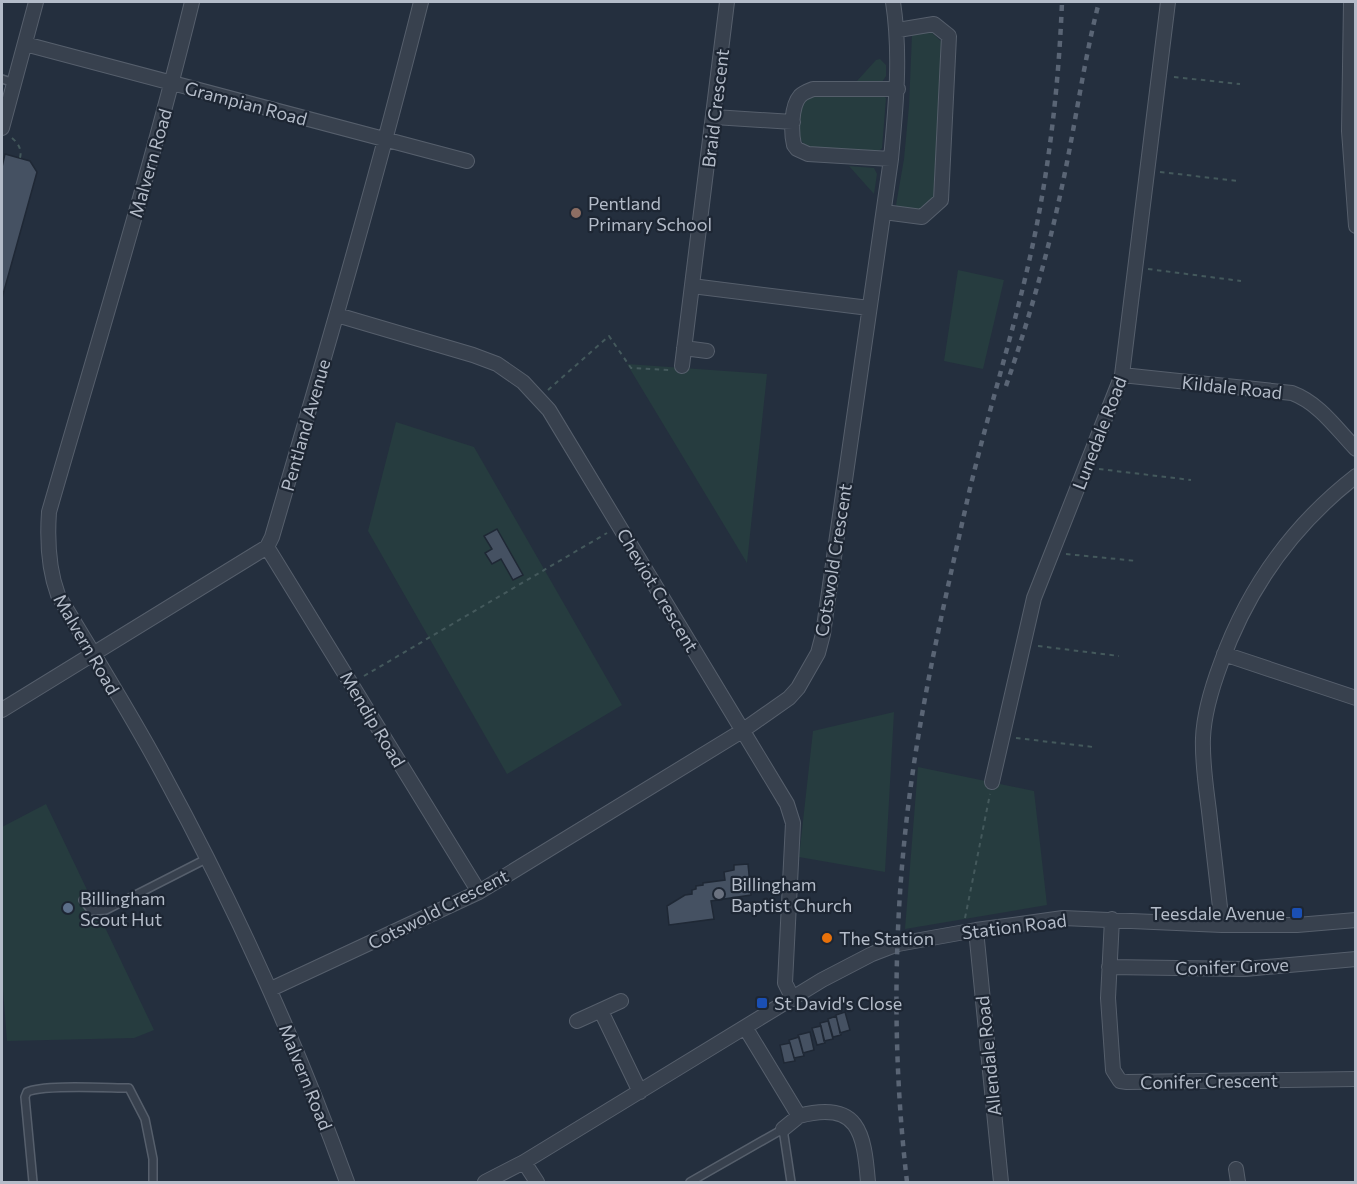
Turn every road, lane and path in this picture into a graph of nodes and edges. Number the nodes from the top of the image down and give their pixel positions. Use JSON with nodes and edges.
{"nodes":[{"id":1,"x":36,"y":2,"type":"edge"},
{"id":2,"x":192,"y":2,"type":"edge"},
{"id":3,"x":421,"y":2,"type":"edge"},
{"id":4,"x":727,"y":2,"type":"edge"},
{"id":5,"x":893,"y":2,"type":"edge"},
{"id":6,"x":1168,"y":2,"type":"edge"},
{"id":7,"x":1351,"y":2,"type":"edge"},
{"id":8,"x":898,"y":30,"type":"junction"},
{"id":9,"x":24,"y":44,"type":"junction"},
{"id":10,"x":1171,"y":76,"type":"dead end"},
{"id":11,"x":8,"y":81,"type":"edge"},
{"id":12,"x":172,"y":83,"type":"junction"},
{"id":13,"x":1240,"y":84,"type":"dead end"},
{"id":14,"x":897,"y":89,"type":"junction"},
{"id":15,"x":714,"y":117,"type":"junction"},
{"id":16,"x":793,"y":122,"type":"junction"},
{"id":17,"x":6,"y":132,"type":"edge"},
{"id":18,"x":387,"y":140,"type":"junction"},
{"id":19,"x":20,"y":158,"type":"dead end"},
{"id":20,"x":891,"y":159,"type":"junction"},
{"id":21,"x":467,"y":161,"type":"dead end"},
{"id":22,"x":1153,"y":171,"type":"dead end"},
{"id":23,"x":1238,"y":181,"type":"dead end"},
{"id":24,"x":884,"y":212,"type":"junction"},
{"id":25,"x":1356,"y":226,"type":"edge"},
{"id":26,"x":1141,"y":269,"type":"dead end"},
{"id":27,"x":1241,"y":281,"type":"dead end"},
{"id":28,"x":693,"y":286,"type":"junction"},
{"id":29,"x":869,"y":308,"type":"junction"},
{"id":30,"x":337,"y":315,"type":"junction"},
{"id":31,"x":684,"y":348,"type":"junction"},
{"id":32,"x":706,"y":351,"type":"dead end"},
{"id":33,"x":682,"y":366,"type":"joint"},
{"id":34,"x":1122,"y":375,"type":"junction"},
{"id":35,"x":539,"y":398,"type":"junction"},
{"id":36,"x":1356,"y":449,"type":"edge"},
{"id":37,"x":1091,"y":469,"type":"dead end"},
{"id":38,"x":1356,"y":476,"type":"edge"},
{"id":39,"x":1191,"y":480,"type":"dead end"},
{"id":40,"x":620,"y":525,"type":"junction"},
{"id":41,"x":267,"y":547,"type":"junction"},
{"id":42,"x":1059,"y":553,"type":"dead end"},
{"id":43,"x":1137,"y":561,"type":"dead end"},
{"id":44,"x":1030,"y":645,"type":"dead end"},
{"id":45,"x":1224,"y":654,"type":"junction"},
{"id":46,"x":93,"y":655,"type":"junction"},
{"id":47,"x":1119,"y":656,"type":"dead end"},
{"id":48,"x":351,"y":684,"type":"junction"},
{"id":49,"x":1356,"y":698,"type":"edge"},
{"id":50,"x":2,"y":710,"type":"edge"},
{"id":51,"x":742,"y":731,"type":"junction"},
{"id":52,"x":1010,"y":737,"type":"dead end"},
{"id":53,"x":1093,"y":747,"type":"dead end"},
{"id":54,"x":992,"y":782,"type":"joint"},
{"id":55,"x":208,"y":858,"type":"junction"},
{"id":56,"x":479,"y":892,"type":"junction"},
{"id":57,"x":83,"y":900,"type":"dead end"},
{"id":58,"x":1112,"y":919,"type":"junction"},
{"id":59,"x":1356,"y":920,"type":"edge"},
{"id":60,"x":1222,"y":925,"type":"junction"},
{"id":61,"x":969,"y":931,"type":"junction"},
{"id":62,"x":1356,"y":959,"type":"edge"},
{"id":63,"x":1109,"y":967,"type":"junction"},
{"id":64,"x":270,"y":989,"type":"junction"},
{"id":65,"x":793,"y":999,"type":"junction"},
{"id":66,"x":621,"y":1001,"type":"dead end"},
{"id":67,"x":601,"y":1011,"type":"junction"},
{"id":68,"x":577,"y":1021,"type":"dead end"},
{"id":69,"x":745,"y":1027,"type":"junction"},
{"id":70,"x":1356,"y":1079,"type":"edge"},
{"id":71,"x":639,"y":1092,"type":"junction"},
{"id":72,"x":799,"y":1116,"type":"junction"},
{"id":73,"x":783,"y":1129,"type":"junction"},
{"id":74,"x":524,"y":1162,"type":"junction"},
{"id":75,"x":33,"y":1182,"type":"edge"},
{"id":76,"x":153,"y":1182,"type":"edge"},
{"id":77,"x":347,"y":1182,"type":"edge"},
{"id":78,"x":485,"y":1182,"type":"edge"},
{"id":79,"x":537,"y":1182,"type":"edge"},
{"id":80,"x":690,"y":1182,"type":"edge"},
{"id":81,"x":791,"y":1182,"type":"edge"},
{"id":82,"x":868,"y":1182,"type":"edge"},
{"id":83,"x":1001,"y":1182,"type":"edge"}],
"edges":[{"from":1,"to":9,"type":"street"},
{"from":2,"to":12,"type":"street","name":"Malvern Road"},
{"from":3,"to":18,"type":"street","name":"Pentland Avenue"},
{"from":4,"to":15,"type":"street","name":"Braid Crescent"},
{"from":5,"to":8,"type":"street","name":"Cotswold Crescent"},
{"from":6,"to":34,"type":"street","name":"Lunedale Road"},
{"from":7,"to":25,"type":"street"},
{"from":8,"to":14,"type":"street","name":"Cotswold Crescent"},
{"from":8,"to":24,"type":"street"},
{"from":9,"to":11,"type":"street"},
{"from":9,"to":12,"type":"street","name":"Grampian Road"},
{"from":10,"to":13,"type":"path"},
{"from":11,"to":17,"type":"street"},
{"from":12,"to":18,"type":"street","name":"Grampian Road"},
{"from":12,"to":46,"type":"street","name":"Malvern Road"},
{"from":14,"to":16,"type":"street"},
{"from":14,"to":20,"type":"street","name":"Cotswold Crescent"},
{"from":15,"to":16,"type":"street"},
{"from":15,"to":28,"type":"street","name":"Braid Crescent"},
{"from":16,"to":20,"type":"street"},
{"from":17,"to":19,"type":"path"},
{"from":18,"to":21,"type":"street","name":"Grampian Road"},
{"from":18,"to":30,"type":"street","name":"Pentland Avenue"},
{"from":20,"to":24,"type":"street","name":"Cotswold Crescent"},
{"from":22,"to":23,"type":"path"},
{"from":24,"to":29,"type":"street","name":"Cotswold Crescent"},
{"from":26,"to":27,"type":"path"},
{"from":28,"to":29,"type":"street"},
{"from":28,"to":31,"type":"street","name":"Braid Crescent"},
{"from":29,"to":51,"type":"street","name":"Cotswold Crescent"},
{"from":30,"to":35,"type":"street","name":"Cheviot Crescent"},
{"from":30,"to":41,"type":"street","name":"Pentland Avenue"},
{"from":31,"to":32,"type":"street"},
{"from":31,"to":33,"type":"street","name":"Braid Crescent"},
{"from":33,"to":35,"type":"path"},
{"from":34,"to":36,"type":"street","name":"Kildale Road"},
{"from":34,"to":54,"type":"street","name":"Lunedale Road"},
{"from":35,"to":40,"type":"street","name":"Cheviot Crescent"},
{"from":37,"to":39,"type":"path"},
{"from":38,"to":45,"type":"street"},
{"from":40,"to":48,"type":"path"},
{"from":40,"to":51,"type":"street","name":"Cheviot Crescent"},
{"from":41,"to":46,"type":"street"},
{"from":41,"to":48,"type":"street","name":"Mendip Road"},
{"from":42,"to":43,"type":"path"},
{"from":44,"to":47,"type":"path"},
{"from":45,"to":49,"type":"street"},
{"from":45,"to":60,"type":"street"},
{"from":46,"to":50,"type":"street"},
{"from":46,"to":55,"type":"street","name":"Malvern Road"},
{"from":48,"to":56,"type":"street","name":"Mendip Road"},
{"from":51,"to":56,"type":"street","name":"Cotswold Crescent"},
{"from":51,"to":65,"type":"street","name":"Cheviot Crescent"},
{"from":52,"to":53,"type":"path"},
{"from":54,"to":61,"type":"path"},
{"from":55,"to":57,"type":"lane"},
{"from":55,"to":64,"type":"street","name":"Malvern Road"},
{"from":56,"to":64,"type":"street","name":"Cotswold Crescent"},
{"from":58,"to":60,"type":"street","name":"Station Road"},
{"from":58,"to":61,"type":"street","name":"Station Road"},
{"from":58,"to":63,"type":"street","name":"Conifer Crescent"},
{"from":59,"to":60,"type":"street","name":"Station Road"},
{"from":61,"to":65,"type":"street","name":"Station Road"},
{"from":61,"to":83,"type":"street","name":"Allendale Road"},
{"from":62,"to":63,"type":"street","name":"Conifer Grove"},
{"from":63,"to":70,"type":"street","name":"Conifer Crescent"},
{"from":64,"to":77,"type":"street","name":"Malvern Road"},
{"from":65,"to":69,"type":"street","name":"Station Road"},
{"from":66,"to":67,"type":"street"},
{"from":67,"to":68,"type":"street"},
{"from":67,"to":71,"type":"street"},
{"from":69,"to":71,"type":"street","name":"Station Road"},
{"from":69,"to":72,"type":"street"},
{"from":71,"to":74,"type":"street","name":"Station Road"},
{"from":72,"to":73,"type":"street"},
{"from":72,"to":82,"type":"street"},
{"from":73,"to":80,"type":"lane"},
{"from":73,"to":81,"type":"lane"},
{"from":74,"to":78,"type":"street","name":"Station Road"},
{"from":74,"to":79,"type":"street"},
{"from":75,"to":76,"type":"lane"}]}
